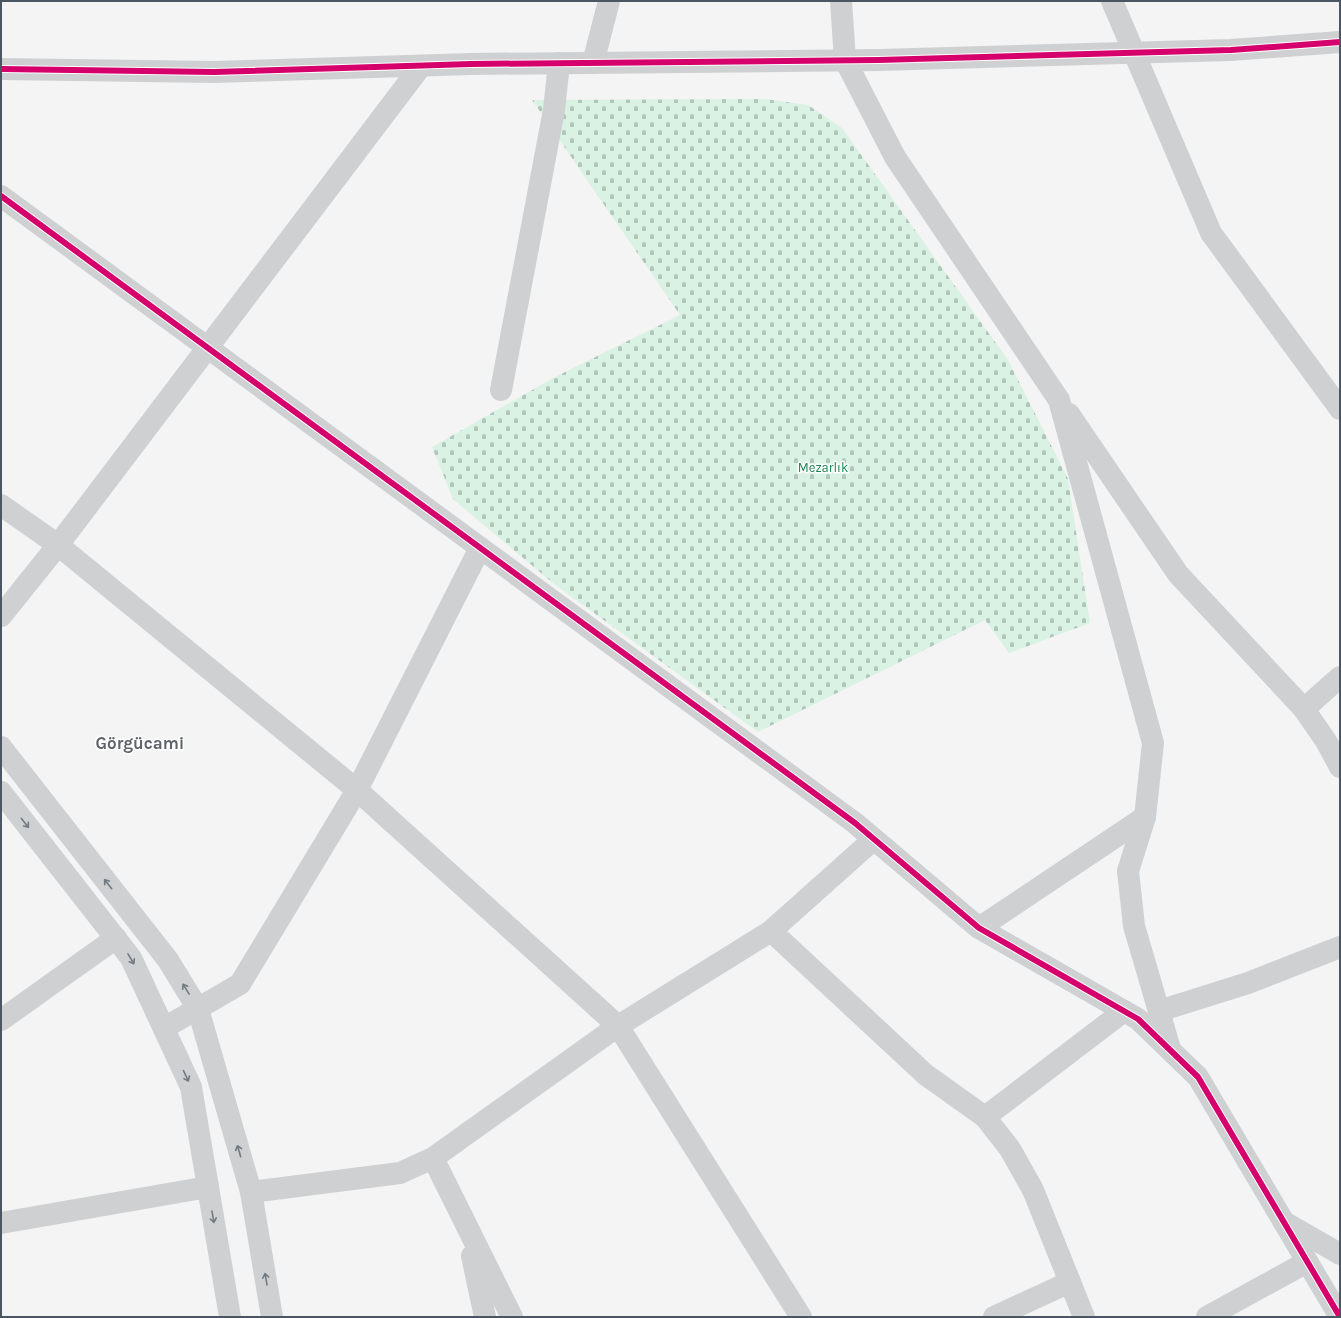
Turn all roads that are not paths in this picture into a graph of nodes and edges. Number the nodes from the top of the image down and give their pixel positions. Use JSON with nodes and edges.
{"nodes":[{"id":1,"x":609,"y":1,"type":"edge"},
{"id":2,"x":841,"y":1,"type":"edge"},
{"id":3,"x":1112,"y":1,"type":"edge"},
{"id":4,"x":1340,"y":42,"type":"edge"},
{"id":5,"x":1136,"y":53,"type":"junction"},
{"id":6,"x":846,"y":60,"type":"junction"},
{"id":7,"x":559,"y":63,"type":"junction"},
{"id":8,"x":593,"y":63,"type":"junction"},
{"id":9,"x":421,"y":66,"type":"junction"},
{"id":10,"x":1,"y":69,"type":"edge"},
{"id":11,"x":1,"y":196,"type":"edge"},
{"id":12,"x":208,"y":348,"type":"junction"},
{"id":13,"x":501,"y":390,"type":"dead end"},
{"id":14,"x":1059,"y":400,"type":"junction"},
{"id":15,"x":1340,"y":409,"type":"edge"},
{"id":16,"x":1,"y":506,"type":"edge"},
{"id":17,"x":58,"y":545,"type":"junction"},
{"id":18,"x":480,"y":548,"type":"junction"},
{"id":19,"x":1,"y":616,"type":"edge"},
{"id":20,"x":1340,"y":677,"type":"edge"},
{"id":21,"x":1304,"y":709,"type":"junction"},
{"id":22,"x":1,"y":747,"type":"edge"},
{"id":23,"x":1340,"y":767,"type":"edge"},
{"id":24,"x":357,"y":790,"type":"junction"},
{"id":25,"x":1,"y":792,"type":"edge"},
{"id":26,"x":1145,"y":817,"type":"junction"},
{"id":27,"x":874,"y":839,"type":"junction"},
{"id":28,"x":979,"y":928,"type":"junction"},
{"id":29,"x":771,"y":931,"type":"junction"},
{"id":30,"x":116,"y":938,"type":"junction"},
{"id":31,"x":1340,"y":947,"type":"edge"},
{"id":32,"x":198,"y":1009,"type":"junction"},
{"id":33,"x":1124,"y":1011,"type":"junction"},
{"id":34,"x":1159,"y":1011,"type":"junction"},
{"id":35,"x":1,"y":1020,"type":"edge"},
{"id":36,"x":618,"y":1026,"type":"junction"},
{"id":37,"x":164,"y":1028,"type":"junction"},
{"id":38,"x":1170,"y":1050,"type":"junction"},
{"id":39,"x":985,"y":1117,"type":"junction"},
{"id":40,"x":433,"y":1158,"type":"junction"},
{"id":41,"x":208,"y":1187,"type":"junction"},
{"id":42,"x":251,"y":1192,"type":"junction"},
{"id":43,"x":1283,"y":1221,"type":"junction"},
{"id":44,"x":1,"y":1223,"type":"edge"},
{"id":45,"x":466,"y":1226,"type":"junction"},
{"id":46,"x":1340,"y":1254,"type":"edge"},
{"id":47,"x":1307,"y":1262,"type":"junction"},
{"id":48,"x":1070,"y":1282,"type":"junction"},
{"id":49,"x":230,"y":1317,"type":"edge"},
{"id":50,"x":272,"y":1317,"type":"edge"},
{"id":51,"x":485,"y":1317,"type":"edge"},
{"id":52,"x":512,"y":1317,"type":"edge"},
{"id":53,"x":801,"y":1317,"type":"edge"},
{"id":54,"x":994,"y":1317,"type":"edge"},
{"id":55,"x":1084,"y":1317,"type":"edge"},
{"id":56,"x":1207,"y":1317,"type":"edge"},
{"id":57,"x":1340,"y":1317,"type":"edge"}],
"edges":[{"from":1,"to":8,"type":"street"},
{"from":2,"to":6,"type":"street"},
{"from":3,"to":5,"type":"street"},
{"from":4,"to":5,"type":"street"},
{"from":5,"to":6,"type":"street"},
{"from":5,"to":15,"type":"street"},
{"from":6,"to":8,"type":"street"},
{"from":6,"to":14,"type":"street"},
{"from":7,"to":8,"type":"street"},
{"from":7,"to":9,"type":"street"},
{"from":7,"to":13,"type":"street"},
{"from":9,"to":10,"type":"street"},
{"from":9,"to":12,"type":"street"},
{"from":11,"to":12,"type":"street"},
{"from":12,"to":17,"type":"street"},
{"from":12,"to":18,"type":"street"},
{"from":14,"to":21,"type":"street"},
{"from":14,"to":26,"type":"street"},
{"from":16,"to":17,"type":"street"},
{"from":17,"to":19,"type":"street"},
{"from":17,"to":24,"type":"street"},
{"from":18,"to":24,"type":"street"},
{"from":18,"to":27,"type":"street"},
{"from":20,"to":21,"type":"street"},
{"from":21,"to":23,"type":"street"},
{"from":32,"to":22,"type":"street","one_way":true},
{"from":24,"to":32,"type":"street"},
{"from":24,"to":36,"type":"street"},
{"from":25,"to":30,"type":"street","one_way":true},
{"from":26,"to":28,"type":"street"},
{"from":26,"to":34,"type":"street"},
{"from":27,"to":28,"type":"street"},
{"from":27,"to":29,"type":"street"},
{"from":28,"to":33,"type":"street"},
{"from":29,"to":36,"type":"street"},
{"from":29,"to":39,"type":"street"},
{"from":30,"to":35,"type":"street"},
{"from":30,"to":37,"type":"street","one_way":true},
{"from":31,"to":34,"type":"street"},
{"from":32,"to":37,"type":"street"},
{"from":42,"to":32,"type":"street","one_way":true},
{"from":33,"to":38,"type":"street"},
{"from":33,"to":39,"type":"street"},
{"from":34,"to":38,"type":"street"},
{"from":36,"to":40,"type":"street"},
{"from":36,"to":53,"type":"street"},
{"from":37,"to":41,"type":"street","one_way":true},
{"from":38,"to":43,"type":"street"},
{"from":39,"to":48,"type":"street"},
{"from":40,"to":42,"type":"street"},
{"from":40,"to":45,"type":"street"},
{"from":41,"to":44,"type":"street"},
{"from":41,"to":49,"type":"street","one_way":true},
{"from":50,"to":42,"type":"street","one_way":true},
{"from":43,"to":46,"type":"street"},
{"from":43,"to":47,"type":"street"},
{"from":45,"to":51,"type":"street"},
{"from":45,"to":52,"type":"street"},
{"from":47,"to":56,"type":"street"},
{"from":47,"to":57,"type":"street"},
{"from":48,"to":54,"type":"street"},
{"from":48,"to":55,"type":"street"}]}
